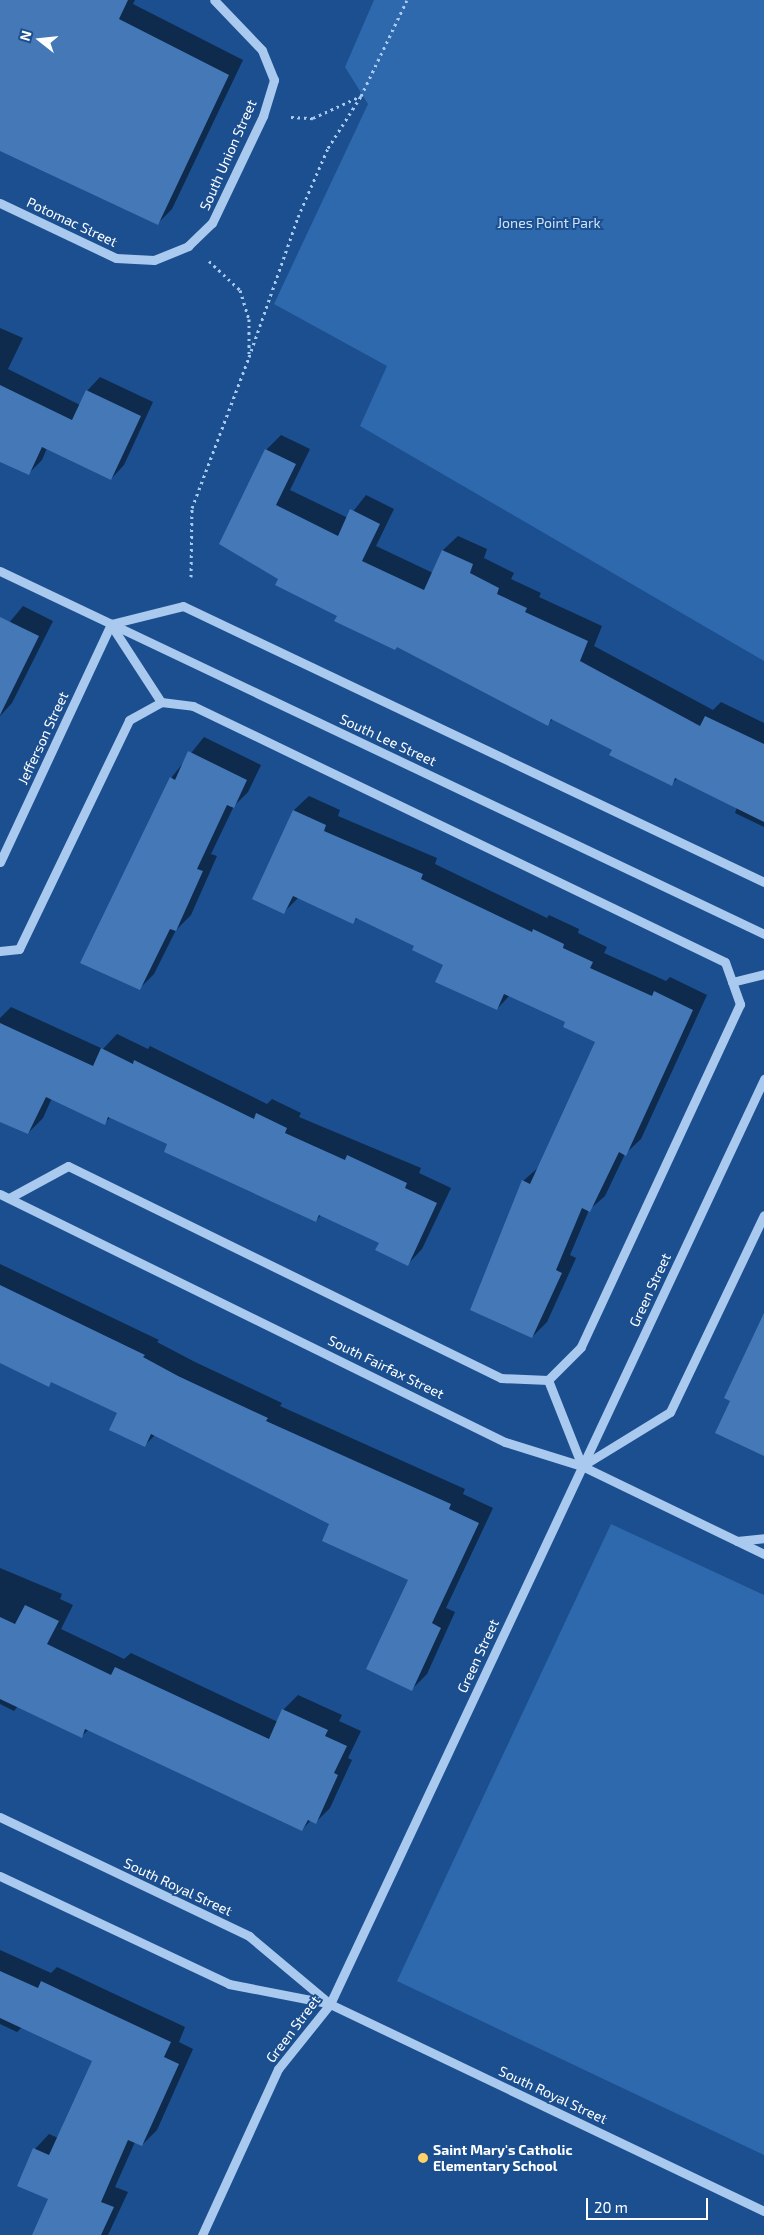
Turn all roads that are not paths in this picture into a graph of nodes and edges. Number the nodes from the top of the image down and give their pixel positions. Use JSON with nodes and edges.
{"nodes":[{"id":1,"x":214,"y":0,"type":"edge"},
{"id":2,"x":0,"y":203,"type":"edge"},
{"id":3,"x":212,"y":223,"type":"joint"},
{"id":4,"x":0,"y":571,"type":"edge"},
{"id":5,"x":111,"y":624,"type":"junction"},
{"id":6,"x":161,"y":702,"type":"junction"},
{"id":7,"x":0,"y":862,"type":"edge"},
{"id":8,"x":764,"y":882,"type":"edge"},
{"id":9,"x":764,"y":934,"type":"edge"},
{"id":10,"x":0,"y":951,"type":"edge"},
{"id":11,"x":764,"y":974,"type":"edge"},
{"id":12,"x":732,"y":982,"type":"junction"},
{"id":13,"x":764,"y":1080,"type":"edge"},
{"id":14,"x":4,"y":1196,"type":"edge"},
{"id":15,"x":764,"y":1215,"type":"edge"},
{"id":16,"x":548,"y":1380,"type":"junction"},
{"id":17,"x":582,"y":1466,"type":"junction"},
{"id":18,"x":764,"y":1538,"type":"edge"},
{"id":19,"x":737,"y":1541,"type":"junction"},
{"id":20,"x":764,"y":1554,"type":"edge"},
{"id":21,"x":0,"y":1817,"type":"edge"},
{"id":22,"x":0,"y":1876,"type":"edge"},
{"id":23,"x":330,"y":2004,"type":"junction"},
{"id":24,"x":764,"y":2211,"type":"edge"},
{"id":25,"x":202,"y":2235,"type":"edge"}],
"edges":[{"from":1,"to":3,"type":"street","name":"South Union Street"},
{"from":2,"to":3,"type":"street","name":"Potomac Street"},
{"from":4,"to":5,"type":"street","name":"South Lee Street"},
{"from":5,"to":6,"type":"street"},
{"from":5,"to":7,"type":"street","name":"Jefferson Street"},
{"from":5,"to":8,"type":"street"},
{"from":5,"to":9,"type":"street","name":"South Lee Street"},
{"from":6,"to":10,"type":"street"},
{"from":6,"to":12,"type":"street"},
{"from":11,"to":12,"type":"street"},
{"from":12,"to":16,"type":"street"},
{"from":13,"to":17,"type":"street","name":"Green Street"},
{"from":14,"to":16,"type":"street"},
{"from":14,"to":17,"type":"street","name":"South Fairfax Street"},
{"from":15,"to":17,"type":"street"},
{"from":16,"to":17,"type":"street"},
{"from":17,"to":19,"type":"street","name":"South Fairfax Street"},
{"from":17,"to":23,"type":"street","name":"Green Street"},
{"from":18,"to":19,"type":"street"},
{"from":19,"to":20,"type":"street","name":"South Fairfax Street"},
{"from":21,"to":23,"type":"street","name":"South Royal Street"},
{"from":22,"to":23,"type":"street","name":"South Royal Street"},
{"from":23,"to":24,"type":"street","name":"South Royal Street"},
{"from":23,"to":25,"type":"street","name":"Green Street"}]}
